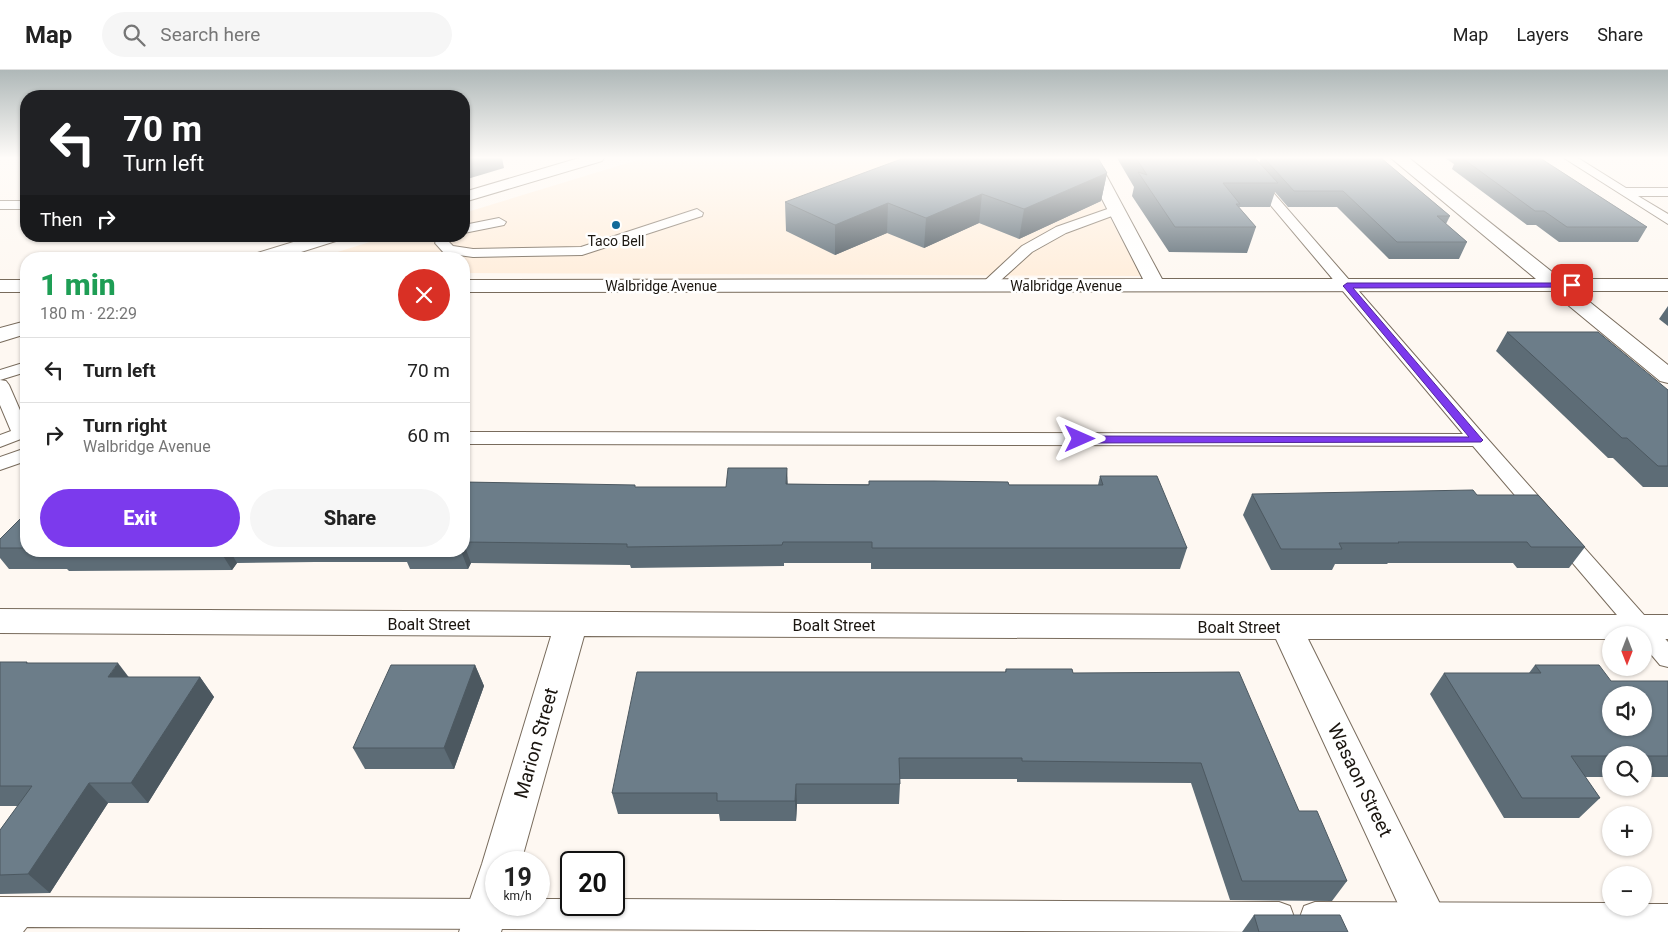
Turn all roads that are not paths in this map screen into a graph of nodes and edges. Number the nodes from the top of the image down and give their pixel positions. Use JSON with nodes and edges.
{"nodes":[{"id":1,"x":1110,"y":198,"type":"edge"},
{"id":2,"x":1272,"y":198,"type":"edge"},
{"id":3,"x":1449,"y":198,"type":"edge"},
{"id":4,"x":1634,"y":198,"type":"edge"},
{"id":5,"x":0,"y":205,"type":"edge"},
{"id":6,"x":20,"y":205,"type":"edge"},
{"id":7,"x":1116,"y":210,"type":"junction"},
{"id":8,"x":697,"y":213,"type":"dead end"},
{"id":9,"x":1668,"y":220,"type":"edge"},
{"id":10,"x":499,"y":222,"type":"dead end"},
{"id":11,"x":470,"y":228,"type":"edge"},
{"id":12,"x":313,"y":242,"type":"edge"},
{"id":13,"x":443,"y":242,"type":"edge"},
{"id":14,"x":281,"y":252,"type":"edge"},
{"id":15,"x":465,"y":252,"type":"edge"},
{"id":16,"x":470,"y":253,"type":"edge"},
{"id":17,"x":1556,"y":285,"type":"junction"},
{"id":18,"x":1668,"y":285,"type":"edge"},
{"id":19,"x":0,"y":286,"type":"edge"},
{"id":20,"x":20,"y":286,"type":"edge"},
{"id":21,"x":470,"y":286,"type":"edge"},
{"id":22,"x":986,"y":286,"type":"junction"},
{"id":23,"x":1156,"y":286,"type":"junction"},
{"id":24,"x":1347,"y":286,"type":"junction"},
{"id":25,"x":20,"y":329,"type":"edge"},
{"id":26,"x":0,"y":335,"type":"edge"},
{"id":27,"x":20,"y":369,"type":"edge"},
{"id":28,"x":0,"y":375,"type":"edge"},
{"id":29,"x":1668,"y":376,"type":"edge"},
{"id":30,"x":0,"y":385,"type":"edge"},
{"id":31,"x":20,"y":424,"type":"edge"},
{"id":32,"x":20,"y":434,"type":"edge"},
{"id":33,"x":470,"y":438,"type":"edge"},
{"id":34,"x":1478,"y":440,"type":"junction"},
{"id":35,"x":0,"y":441,"type":"edge"},
{"id":36,"x":20,"y":456,"type":"edge"},
{"id":37,"x":0,"y":464,"type":"edge"},
{"id":38,"x":0,"y":621,"type":"edge"},
{"id":39,"x":571,"y":624,"type":"junction"},
{"id":40,"x":1286,"y":627,"type":"junction"},
{"id":41,"x":1655,"y":627,"type":"edge"},
{"id":42,"x":1668,"y":658,"type":"edge"},
{"id":43,"x":504,"y":851,"type":"edge"},
{"id":44,"x":485,"y":908,"type":"edge"},
{"id":45,"x":550,"y":910,"type":"edge"},
{"id":46,"x":8,"y":918,"type":"edge"},
{"id":47,"x":1668,"y":918,"type":"edge"},
{"id":48,"x":959,"y":924,"type":"edge"},
{"id":49,"x":1430,"y":925,"type":"edge"}],
"edges":[{"from":1,"to":7,"type":"street"},
{"from":2,"to":24,"type":"lane"},
{"from":3,"to":17,"type":"street"},
{"from":4,"to":9,"type":"lane"},
{"from":5,"to":6,"type":"lane"},
{"from":7,"to":22,"type":"lane"},
{"from":7,"to":23,"type":"street"},
{"from":8,"to":16,"type":"lane"},
{"from":10,"to":11,"type":"lane"},
{"from":12,"to":14,"type":"street"},
{"from":13,"to":15,"type":"lane"},
{"from":17,"to":18,"type":"street","name":"Walbridge Avenue"},
{"from":17,"to":24,"type":"street","name":"Walbridge Avenue"},
{"from":17,"to":29,"type":"street"},
{"from":19,"to":20,"type":"street"},
{"from":21,"to":22,"type":"street","name":"Walbridge Avenue"},
{"from":22,"to":23,"type":"street","name":"Walbridge Avenue"},
{"from":23,"to":24,"type":"street","name":"Walbridge Avenue"},
{"from":24,"to":34,"type":"lane"},
{"from":25,"to":26,"type":"street"},
{"from":27,"to":28,"type":"lane"},
{"from":30,"to":31,"type":"lane"},
{"from":32,"to":35,"type":"lane"},
{"from":33,"to":34,"type":"lane"},
{"from":34,"to":41,"type":"lane"},
{"from":36,"to":37,"type":"lane"},
{"from":38,"to":39,"type":"street","name":"Boalt Street"},
{"from":39,"to":40,"type":"street","name":"Boalt Street"},
{"from":39,"to":43,"type":"street","name":"Marion Street"},
{"from":40,"to":41,"type":"street","name":"Boalt Street"},
{"from":40,"to":49,"type":"street","name":"Wasaon Street"},
{"from":41,"to":42,"type":"lane"},
{"from":44,"to":46,"type":"lane"},
{"from":45,"to":48,"type":"lane"},
{"from":47,"to":49,"type":"lane"},
{"from":48,"to":49,"type":"lane"}]}
